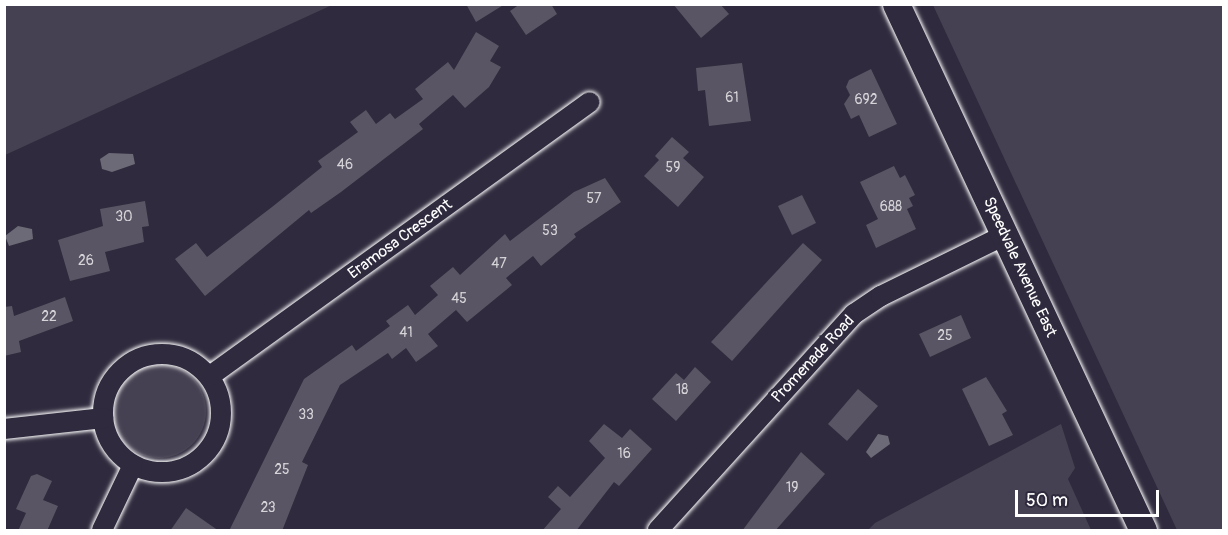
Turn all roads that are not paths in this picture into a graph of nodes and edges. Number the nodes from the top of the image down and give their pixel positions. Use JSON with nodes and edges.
{"nodes":[{"id":1,"x":896,"y":4,"type":"edge"},
{"id":2,"x":590,"y":102,"type":"dead end"},
{"id":3,"x":1005,"y":235,"type":"junction"},
{"id":4,"x":210,"y":376,"type":"junction"},
{"id":5,"x":103,"y":418,"type":"junction"},
{"id":6,"x":4,"y":429,"type":"edge"},
{"id":7,"x":133,"y":465,"type":"junction"},
{"id":8,"x":102,"y":531,"type":"edge"},
{"id":9,"x":658,"y":531,"type":"edge"},
{"id":10,"x":1143,"y":531,"type":"edge"}],
"edges":[{"from":1,"to":3,"type":"main road","name":"Speedvale Avenue East"},
{"from":2,"to":4,"type":"street","name":"Eramosa Crescent"},
{"from":3,"to":9,"type":"street","name":"Promenade Road"},
{"from":3,"to":10,"type":"main road","name":"Speedvale Avenue East"},
{"from":4,"to":5,"type":"street"},
{"from":4,"to":7,"type":"street"},
{"from":5,"to":6,"type":"street"},
{"from":5,"to":7,"type":"street"},
{"from":7,"to":8,"type":"street"}]}
